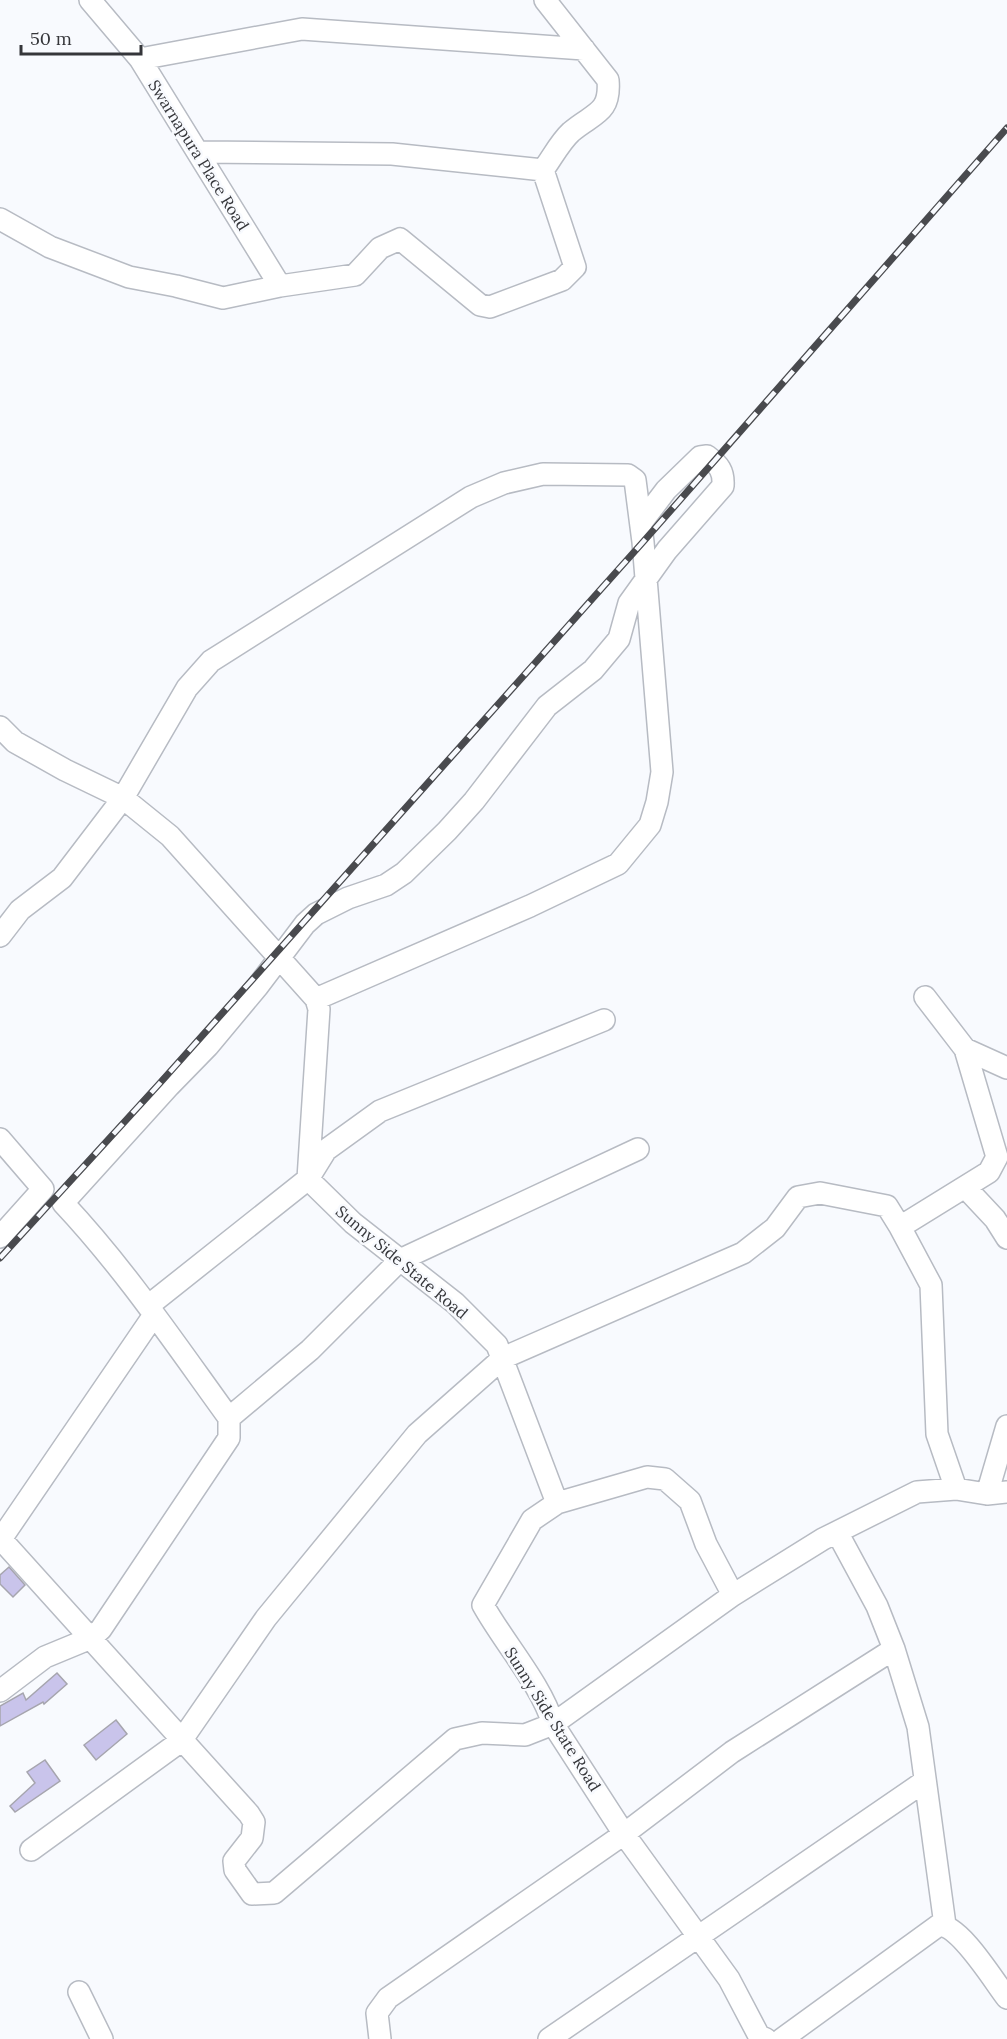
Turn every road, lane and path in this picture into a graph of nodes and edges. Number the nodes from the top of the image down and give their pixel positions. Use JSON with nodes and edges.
{"nodes":[{"id":1,"x":90,"y":0,"type":"edge"},
{"id":2,"x":545,"y":0,"type":"edge"},
{"id":3,"x":584,"y":49,"type":"junction"},
{"id":4,"x":140,"y":59,"type":"junction"},
{"id":5,"x":198,"y":152,"type":"junction"},
{"id":6,"x":543,"y":170,"type":"junction"},
{"id":7,"x":0,"y":219,"type":"edge"},
{"id":8,"x":280,"y":286,"type":"junction"},
{"id":9,"x":641,"y":524,"type":"junction"},
{"id":10,"x":646,"y":578,"type":"junction"},
{"id":11,"x":0,"y":727,"type":"edge"},
{"id":12,"x":123,"y":798,"type":"junction"},
{"id":13,"x":0,"y":936,"type":"edge"},
{"id":14,"x":279,"y":958,"type":"junction"},
{"id":15,"x":925,"y":997,"type":"dead end"},
{"id":16,"x":316,"y":999,"type":"junction"},
{"id":17,"x":604,"y":1020,"type":"dead end"},
{"id":18,"x":965,"y":1049,"type":"junction"},
{"id":19,"x":1007,"y":1068,"type":"edge"},
{"id":20,"x":0,"y":1139,"type":"edge"},
{"id":21,"x":638,"y":1149,"type":"dead end"},
{"id":22,"x":308,"y":1179,"type":"junction"},
{"id":23,"x":966,"y":1187,"type":"junction"},
{"id":24,"x":900,"y":1227,"type":"junction"},
{"id":25,"x":0,"y":1237,"type":"edge"},
{"id":26,"x":1007,"y":1238,"type":"edge"},
{"id":27,"x":400,"y":1260,"type":"junction"},
{"id":28,"x":151,"y":1311,"type":"junction"},
{"id":29,"x":503,"y":1358,"type":"junction"},
{"id":30,"x":229,"y":1418,"type":"junction"},
{"id":31,"x":1007,"y":1426,"type":"edge"},
{"id":32,"x":956,"y":1489,"type":"junction"},
{"id":33,"x":997,"y":1493,"type":"edge"},
{"id":34,"x":557,"y":1503,"type":"junction"},
{"id":35,"x":837,"y":1532,"type":"junction"},
{"id":36,"x":0,"y":1539,"type":"edge"},
{"id":37,"x":733,"y":1595,"type":"junction"},
{"id":38,"x":91,"y":1638,"type":"junction"},
{"id":39,"x":894,"y":1649,"type":"junction"},
{"id":40,"x":0,"y":1691,"type":"edge"},
{"id":41,"x":554,"y":1724,"type":"junction"},
{"id":42,"x":181,"y":1741,"type":"junction"},
{"id":43,"x":925,"y":1781,"type":"junction"},
{"id":44,"x":624,"y":1834,"type":"junction"},
{"id":45,"x":31,"y":1850,"type":"dead end"},
{"id":46,"x":945,"y":1925,"type":"junction"},
{"id":47,"x":698,"y":1937,"type":"junction"},
{"id":48,"x":79,"y":1992,"type":"dead end"},
{"id":49,"x":1007,"y":1998,"type":"edge"},
{"id":50,"x":102,"y":2039,"type":"edge"},
{"id":51,"x":380,"y":2039,"type":"edge"},
{"id":52,"x":549,"y":2039,"type":"edge"},
{"id":53,"x":766,"y":2039,"type":"edge"},
{"id":54,"x":782,"y":2039,"type":"edge"}],
"edges":[{"from":1,"to":4,"type":"street","name":"Swarnapura Place Road"},
{"from":2,"to":3,"type":"street"},
{"from":3,"to":4,"type":"street"},
{"from":3,"to":6,"type":"street"},
{"from":4,"to":5,"type":"street","name":"Swarnapura Place Road"},
{"from":5,"to":6,"type":"street"},
{"from":5,"to":8,"type":"street","name":"Swarnapura Place Road"},
{"from":6,"to":8,"type":"street"},
{"from":7,"to":8,"type":"street"},
{"from":9,"to":10,"type":"street"},
{"from":9,"to":10,"type":"street"},
{"from":9,"to":12,"type":"street"},
{"from":10,"to":14,"type":"street"},
{"from":10,"to":16,"type":"street"},
{"from":11,"to":12,"type":"street"},
{"from":12,"to":13,"type":"street"},
{"from":12,"to":14,"type":"street"},
{"from":14,"to":16,"type":"street"},
{"from":14,"to":28,"type":"street"},
{"from":15,"to":18,"type":"street"},
{"from":16,"to":22,"type":"street"},
{"from":17,"to":22,"type":"street"},
{"from":18,"to":19,"type":"street"},
{"from":18,"to":23,"type":"street"},
{"from":20,"to":25,"type":"street"},
{"from":21,"to":27,"type":"street"},
{"from":22,"to":27,"type":"street","name":"Sunny Side State Road"},
{"from":22,"to":28,"type":"street"},
{"from":23,"to":24,"type":"street"},
{"from":23,"to":26,"type":"street"},
{"from":24,"to":29,"type":"street"},
{"from":24,"to":32,"type":"street"},
{"from":27,"to":29,"type":"street","name":"Sunny Side State Road"},
{"from":27,"to":30,"type":"street"},
{"from":28,"to":30,"type":"street"},
{"from":28,"to":36,"type":"street"},
{"from":29,"to":34,"type":"street","name":"Sunny Side State Road"},
{"from":29,"to":42,"type":"street"},
{"from":30,"to":38,"type":"street"},
{"from":31,"to":33,"type":"street"},
{"from":32,"to":33,"type":"street"},
{"from":32,"to":35,"type":"street"},
{"from":34,"to":37,"type":"street"},
{"from":34,"to":41,"type":"street","name":"Sunny Side State Road"},
{"from":35,"to":37,"type":"street"},
{"from":35,"to":39,"type":"street"},
{"from":36,"to":38,"type":"street"},
{"from":37,"to":41,"type":"street"},
{"from":38,"to":40,"type":"street"},
{"from":38,"to":42,"type":"street"},
{"from":39,"to":43,"type":"street"},
{"from":39,"to":44,"type":"street"},
{"from":41,"to":42,"type":"street"},
{"from":41,"to":44,"type":"street","name":"Sunny Side State Road"},
{"from":42,"to":45,"type":"street"},
{"from":43,"to":46,"type":"street"},
{"from":43,"to":47,"type":"street"},
{"from":44,"to":47,"type":"street","name":"Sunny Side State Road"},
{"from":44,"to":51,"type":"street"},
{"from":46,"to":49,"type":"street"},
{"from":46,"to":54,"type":"street"},
{"from":47,"to":52,"type":"street"},
{"from":47,"to":53,"type":"street","name":"Sunny Side State Road"},
{"from":48,"to":50,"type":"street"}]}
